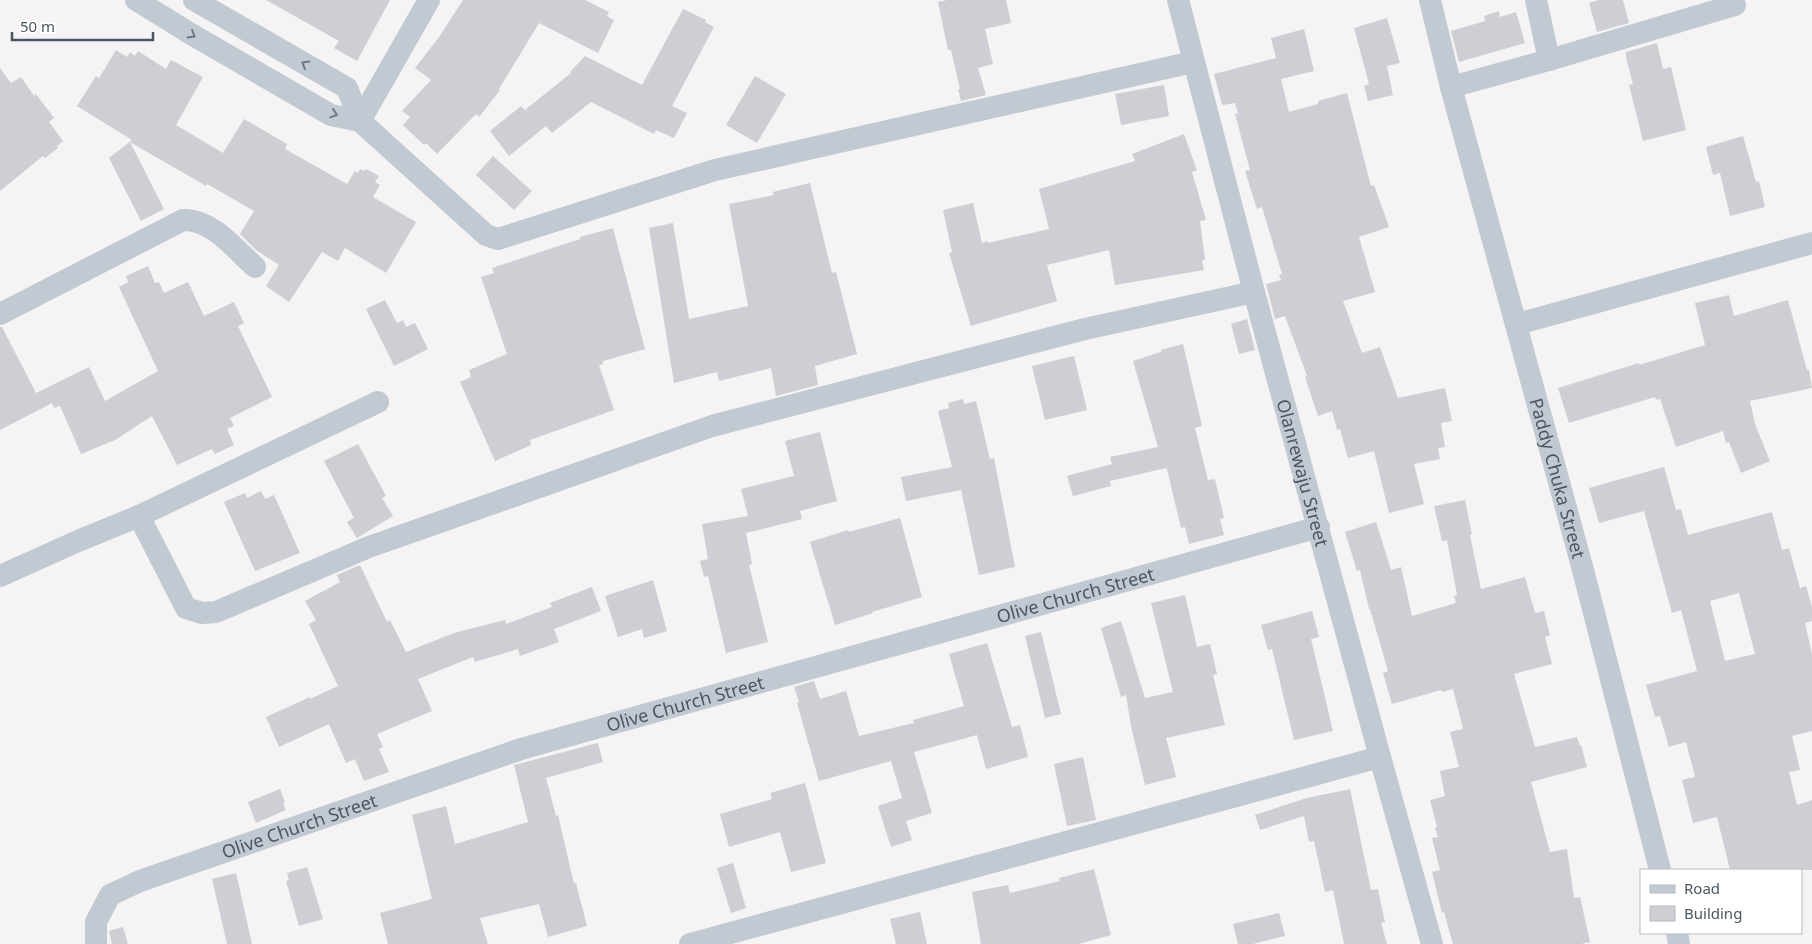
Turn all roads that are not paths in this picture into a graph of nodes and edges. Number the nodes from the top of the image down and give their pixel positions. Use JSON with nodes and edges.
{"nodes":[{"id":1,"x":136,"y":0,"type":"edge"},
{"id":2,"x":194,"y":0,"type":"edge"},
{"id":3,"x":429,"y":0,"type":"edge"},
{"id":4,"x":1178,"y":0,"type":"edge"},
{"id":5,"x":1430,"y":0,"type":"edge"},
{"id":6,"x":1536,"y":0,"type":"edge"},
{"id":7,"x":1735,"y":5,"type":"dead end"},
{"id":8,"x":1549,"y":60,"type":"junction"},
{"id":9,"x":1193,"y":62,"type":"junction"},
{"id":10,"x":1451,"y":87,"type":"junction"},
{"id":11,"x":360,"y":121,"type":"junction"},
{"id":12,"x":1812,"y":243,"type":"edge"},
{"id":13,"x":255,"y":267,"type":"dead end"},
{"id":14,"x":1254,"y":292,"type":"junction"},
{"id":15,"x":0,"y":314,"type":"edge"},
{"id":16,"x":1517,"y":324,"type":"junction"},
{"id":17,"x":378,"y":402,"type":"dead end"},
{"id":18,"x":139,"y":516,"type":"junction"},
{"id":19,"x":1319,"y":527,"type":"junction"},
{"id":20,"x":0,"y":576,"type":"edge"},
{"id":21,"x":1380,"y":757,"type":"junction"},
{"id":22,"x":1660,"y":869,"type":"edge"},
{"id":23,"x":96,"y":944,"type":"edge"},
{"id":24,"x":690,"y":944,"type":"edge"},
{"id":25,"x":1432,"y":944,"type":"edge"}],
"edges":[{"from":1,"to":11,"type":"street","one_way":true},
{"from":11,"to":2,"type":"street","one_way":true},
{"from":3,"to":11,"type":"street"},
{"from":4,"to":9,"type":"street","name":"Olanrewaju Street"},
{"from":5,"to":10,"type":"street","name":"Paddy Chuka Street"},
{"from":6,"to":8,"type":"street"},
{"from":7,"to":8,"type":"street"},
{"from":8,"to":10,"type":"street"},
{"from":9,"to":11,"type":"street"},
{"from":9,"to":14,"type":"street","name":"Olanrewaju Street"},
{"from":10,"to":16,"type":"street","name":"Paddy Chuka Street"},
{"from":12,"to":16,"type":"street"},
{"from":13,"to":15,"type":"street"},
{"from":14,"to":18,"type":"street"},
{"from":14,"to":19,"type":"street","name":"Olanrewaju Street"},
{"from":16,"to":22,"type":"street","name":"Paddy Chuka Street"},
{"from":17,"to":18,"type":"street"},
{"from":18,"to":20,"type":"street"},
{"from":19,"to":21,"type":"street","name":"Olanrewaju Street"},
{"from":19,"to":23,"type":"street","name":"Olive Church Street"},
{"from":21,"to":24,"type":"street"},
{"from":21,"to":25,"type":"street","name":"Olanrewaju Street"}]}
